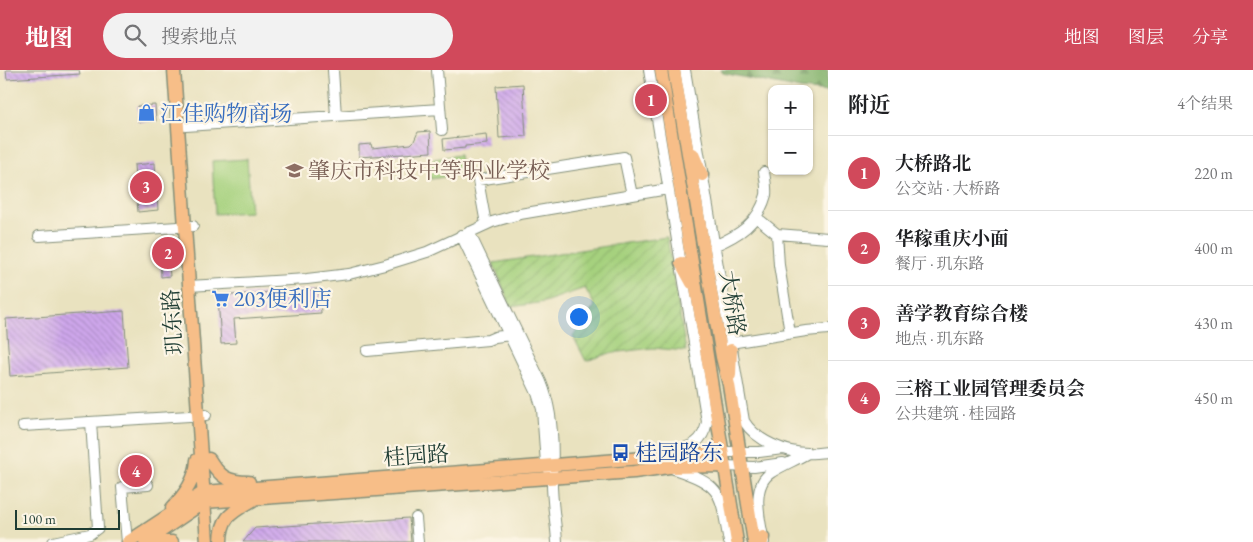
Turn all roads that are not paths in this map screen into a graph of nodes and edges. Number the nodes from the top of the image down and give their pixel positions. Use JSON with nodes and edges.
{"nodes":[{"id":1,"x":174,"y":70,"type":"edge"},
{"id":2,"x":182,"y":70,"type":"edge"},
{"id":3,"x":333,"y":70,"type":"edge"},
{"id":4,"x":437,"y":70,"type":"edge"},
{"id":5,"x":649,"y":70,"type":"edge"},
{"id":6,"x":661,"y":70,"type":"edge"},
{"id":7,"x":674,"y":70,"type":"edge"},
{"id":8,"x":684,"y":70,"type":"edge"},
{"id":9,"x":440,"y":109,"type":"junction"},
{"id":10,"x":336,"y":116,"type":"junction"},
{"id":11,"x":186,"y":126,"type":"junction"},
{"id":12,"x":442,"y":130,"type":"dead end"},
{"id":13,"x":685,"y":136,"type":"junction"},
{"id":14,"x":764,"y":172,"type":"dead end"},
{"id":15,"x":702,"y":175,"type":"junction"},
{"id":16,"x":668,"y":189,"type":"junction"},
{"id":17,"x":632,"y":195,"type":"junction"},
{"id":18,"x":756,"y":217,"type":"junction"},
{"id":19,"x":486,"y":224,"type":"junction"},
{"id":20,"x":189,"y":226,"type":"junction"},
{"id":21,"x":465,"y":233,"type":"junction"},
{"id":22,"x":777,"y":234,"type":"junction"},
{"id":23,"x":39,"y":236,"type":"dead end"},
{"id":24,"x":828,"y":238,"type":"edge"},
{"id":25,"x":714,"y":246,"type":"junction"},
{"id":26,"x":681,"y":263,"type":"junction"},
{"id":27,"x":193,"y":286,"type":"junction"},
{"id":28,"x":696,"y":292,"type":"junction"},
{"id":29,"x":828,"y":329,"type":"edge"},
{"id":30,"x":790,"y":333,"type":"junction"},
{"id":31,"x":510,"y":335,"type":"junction"},
{"id":32,"x":731,"y":346,"type":"junction"},
{"id":33,"x":367,"y":351,"type":"dead end"},
{"id":34,"x":729,"y":385,"type":"junction"},
{"id":35,"x":202,"y":415,"type":"junction"},
{"id":36,"x":91,"y":422,"type":"junction"},
{"id":37,"x":23,"y":426,"type":"dead end"},
{"id":38,"x":200,"y":444,"type":"junction"},
{"id":39,"x":786,"y":449,"type":"junction"},
{"id":40,"x":722,"y":452,"type":"junction"},
{"id":41,"x":739,"y":452,"type":"junction"},
{"id":42,"x":828,"y":452,"type":"edge"},
{"id":43,"x":808,"y":453,"type":"junction"},
{"id":44,"x":650,"y":457,"type":"junction"},
{"id":45,"x":209,"y":459,"type":"junction"},
{"id":46,"x":794,"y":462,"type":"junction"},
{"id":47,"x":550,"y":464,"type":"junction"},
{"id":48,"x":724,"y":466,"type":"junction"},
{"id":49,"x":741,"y":466,"type":"junction"},
{"id":50,"x":669,"y":467,"type":"junction"},
{"id":51,"x":552,"y":477,"type":"junction"},
{"id":52,"x":148,"y":485,"type":"dead end"},
{"id":53,"x":276,"y":486,"type":"junction"},
{"id":54,"x":208,"y":497,"type":"junction"},
{"id":55,"x":255,"y":498,"type":"junction"},
{"id":56,"x":416,"y":518,"type":"dead end"},
{"id":57,"x":160,"y":520,"type":"junction"},
{"id":58,"x":147,"y":541,"type":"edge"},
{"id":59,"x":761,"y":541,"type":"edge"},
{"id":60,"x":53,"y":542,"type":"edge"},
{"id":61,"x":128,"y":542,"type":"edge"},
{"id":62,"x":172,"y":542,"type":"edge"},
{"id":63,"x":207,"y":542,"type":"edge"},
{"id":64,"x":215,"y":542,"type":"edge"},
{"id":65,"x":221,"y":542,"type":"edge"},
{"id":66,"x":418,"y":542,"type":"edge"},
{"id":67,"x":557,"y":542,"type":"edge"},
{"id":68,"x":729,"y":542,"type":"edge"},
{"id":69,"x":737,"y":542,"type":"edge"}],
"edges":[{"from":1,"to":20,"type":"main road","name":"玑东路"},
{"from":2,"to":11,"type":"main road","name":"玑东路"},
{"from":3,"to":10,"type":"street"},
{"from":4,"to":9,"type":"street"},
{"from":5,"to":16,"type":"street"},
{"from":6,"to":28,"type":"main road","name":"大桥路"},
{"from":7,"to":13,"type":"main road","name":"大桥路"},
{"from":8,"to":15,"type":"street"},
{"from":9,"to":10,"type":"street"},
{"from":9,"to":12,"type":"street"},
{"from":10,"to":11,"type":"street"},
{"from":11,"to":20,"type":"main road","name":"玑东路"},
{"from":13,"to":15,"type":"main road"},
{"from":13,"to":34,"type":"main road","name":"大桥路"},
{"from":14,"to":18,"type":"street"},
{"from":15,"to":25,"type":"street"},
{"from":16,"to":17,"type":"street"},
{"from":16,"to":26,"type":"street"},
{"from":17,"to":19,"type":"street"},
{"from":17,"to":19,"type":"street"},
{"from":18,"to":22,"type":"street"},
{"from":18,"to":25,"type":"street"},
{"from":19,"to":21,"type":"street"},
{"from":20,"to":23,"type":"street"},
{"from":20,"to":27,"type":"main road","name":"玑东路"},
{"from":21,"to":27,"type":"street"},
{"from":21,"to":31,"type":"street"},
{"from":21,"to":47,"type":"street"},
{"from":22,"to":24,"type":"street"},
{"from":22,"to":30,"type":"street"},
{"from":25,"to":32,"type":"street"},
{"from":26,"to":28,"type":"main road"},
{"from":26,"to":44,"type":"street"},
{"from":27,"to":35,"type":"main road","name":"玑东路"},
{"from":28,"to":40,"type":"main road","name":"大桥路"},
{"from":29,"to":30,"type":"street"},
{"from":30,"to":32,"type":"street"},
{"from":31,"to":33,"type":"street"},
{"from":31,"to":47,"type":"street"},
{"from":32,"to":34,"type":"main road"},
{"from":32,"to":39,"type":"street"},
{"from":34,"to":41,"type":"main road","name":"大桥路"},
{"from":35,"to":36,"type":"street"},
{"from":35,"to":38,"type":"main road","name":"玑东路"},
{"from":35,"to":45,"type":"main road","name":"玑东路"},
{"from":36,"to":37,"type":"street"},
{"from":36,"to":60,"type":"street"},
{"from":38,"to":54,"type":"main road","name":"玑东路"},
{"from":38,"to":57,"type":"main road"},
{"from":39,"to":41,"type":"street"},
{"from":39,"to":43,"type":"street"},
{"from":40,"to":41,"type":"street"},
{"from":40,"to":44,"type":"main road","name":"桂园路"},
{"from":40,"to":48,"type":"main road","name":"大桥路"},
{"from":41,"to":49,"type":"main road","name":"大桥路"},
{"from":42,"to":43,"type":"street"},
{"from":43,"to":46,"type":"street"},
{"from":44,"to":47,"type":"main road","name":"桂园路"},
{"from":45,"to":53,"type":"main road"},
{"from":45,"to":54,"type":"main road","name":"玑东路"},
{"from":46,"to":49,"type":"street"},
{"from":46,"to":59,"type":"street"},
{"from":47,"to":51,"type":"street"},
{"from":47,"to":53,"type":"main road","name":"桂园路"},
{"from":48,"to":49,"type":"street"},
{"from":48,"to":50,"type":"main road","name":"桂园路"},
{"from":48,"to":69,"type":"main road","name":"大桥路"},
{"from":49,"to":59,"type":"main road","name":"大桥路"},
{"from":50,"to":51,"type":"main road","name":"桂园路"},
{"from":50,"to":68,"type":"street"},
{"from":51,"to":55,"type":"main road","name":"桂园路"},
{"from":51,"to":67,"type":"street"},
{"from":52,"to":61,"type":"street"},
{"from":53,"to":54,"type":"main road","name":"桂园路"},
{"from":54,"to":55,"type":"main road","name":"桂园路"},
{"from":54,"to":57,"type":"main road","name":"桂园路"},
{"from":54,"to":58,"type":"main road"},
{"from":54,"to":63,"type":"main road","name":"玑东路"},
{"from":54,"to":64,"type":"main road","name":"玑东路"},
{"from":55,"to":65,"type":"main road"},
{"from":56,"to":66,"type":"street"},
{"from":57,"to":61,"type":"main road","name":"桂园路"},
{"from":58,"to":62,"type":"main road"}]}
